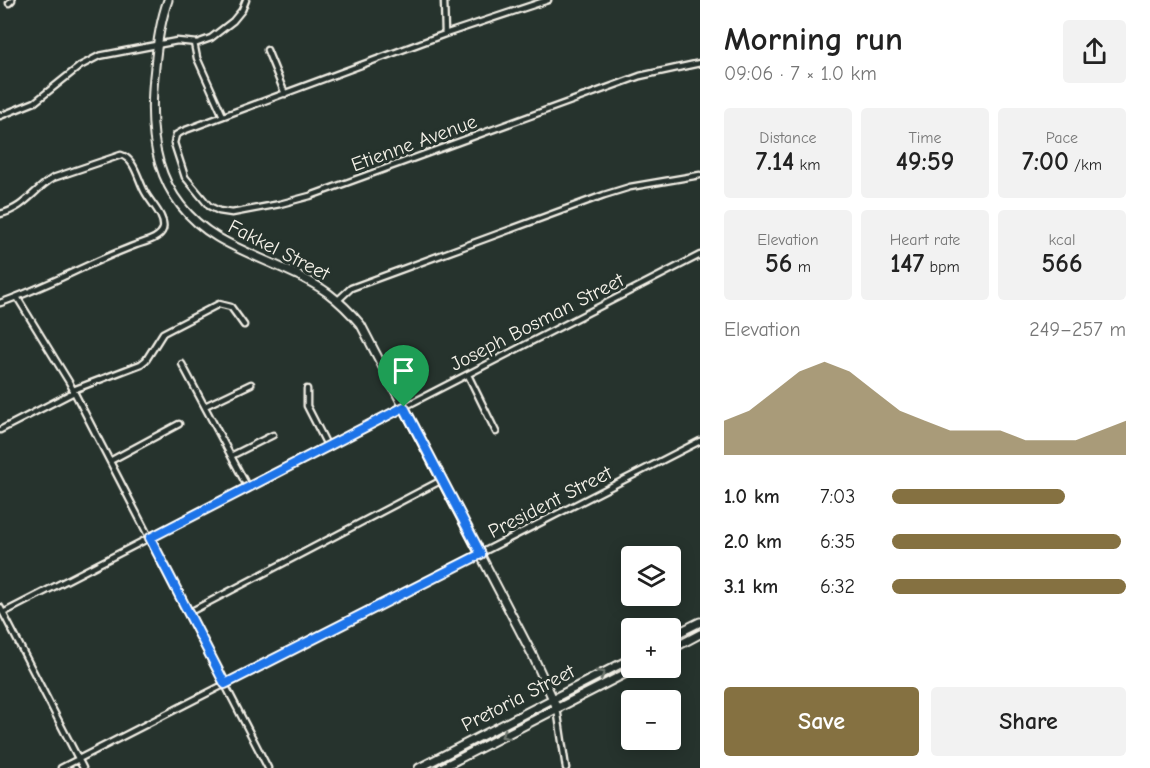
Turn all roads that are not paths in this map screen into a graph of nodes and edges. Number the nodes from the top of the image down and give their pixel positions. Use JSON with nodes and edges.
{"nodes":[{"id":1,"x":168,"y":0,"type":"edge"},
{"id":2,"x":246,"y":0,"type":"edge"},
{"id":3,"x":444,"y":0,"type":"edge"},
{"id":4,"x":548,"y":0,"type":"edge"},
{"id":5,"x":445,"y":34,"type":"junction"},
{"id":6,"x":194,"y":43,"type":"junction"},
{"id":7,"x":157,"y":45,"type":"junction"},
{"id":8,"x":267,"y":50,"type":"dead end"},
{"id":9,"x":700,"y":63,"type":"edge"},
{"id":10,"x":285,"y":94,"type":"junction"},
{"id":11,"x":0,"y":116,"type":"edge"},
{"id":12,"x":223,"y":116,"type":"junction"},
{"id":13,"x":700,"y":175,"type":"edge"},
{"id":14,"x":0,"y":214,"type":"edge"},
{"id":15,"x":700,"y":255,"type":"edge"},
{"id":16,"x":17,"y":297,"type":"junction"},
{"id":17,"x":338,"y":301,"type":"junction"},
{"id":18,"x":0,"y":303,"type":"edge"},
{"id":19,"x":244,"y":325,"type":"dead end"},
{"id":20,"x":182,"y":364,"type":"dead end"},
{"id":21,"x":468,"y":375,"type":"junction"},
{"id":22,"x":251,"y":384,"type":"dead end"},
{"id":23,"x":307,"y":389,"type":"dead end"},
{"id":24,"x":74,"y":391,"type":"junction"},
{"id":25,"x":205,"y":406,"type":"junction"},
{"id":26,"x":404,"y":407,"type":"junction"},
{"id":27,"x":179,"y":424,"type":"dead end"},
{"id":28,"x":0,"y":430,"type":"edge"},
{"id":29,"x":496,"y":432,"type":"dead end"},
{"id":30,"x":273,"y":435,"type":"dead end"},
{"id":31,"x":700,"y":441,"type":"edge"},
{"id":32,"x":328,"y":447,"type":"junction"},
{"id":33,"x":231,"y":456,"type":"junction"},
{"id":34,"x":110,"y":461,"type":"junction"},
{"id":35,"x":442,"y":480,"type":"junction"},
{"id":36,"x":248,"y":488,"type":"junction"},
{"id":37,"x":150,"y":538,"type":"junction"},
{"id":38,"x":481,"y":554,"type":"junction"},
{"id":39,"x":1,"y":611,"type":"edge"},
{"id":40,"x":188,"y":613,"type":"junction"},
{"id":41,"x":700,"y":622,"type":"edge"},
{"id":42,"x":681,"y":632,"type":"edge"},
{"id":43,"x":700,"y":634,"type":"edge"},
{"id":44,"x":681,"y":644,"type":"edge"},
{"id":45,"x":621,"y":664,"type":"edge"},
{"id":46,"x":621,"y":676,"type":"edge"},
{"id":47,"x":225,"y":684,"type":"junction"},
{"id":48,"x":554,"y":698,"type":"junction"},
{"id":49,"x":557,"y":708,"type":"junction"},
{"id":50,"x":78,"y":759,"type":"junction"},
{"id":51,"x":61,"y":768,"type":"edge"},
{"id":52,"x":83,"y":768,"type":"edge"},
{"id":53,"x":268,"y":768,"type":"edge"},
{"id":54,"x":418,"y":768,"type":"edge"},
{"id":55,"x":441,"y":768,"type":"edge"},
{"id":56,"x":566,"y":768,"type":"edge"}],
"edges":[{"from":1,"to":7,"type":"street","name":"Fakkel Street"},
{"from":2,"to":6,"type":"street"},
{"from":3,"to":5,"type":"street"},
{"from":4,"to":5,"type":"street"},
{"from":5,"to":10,"type":"street"},
{"from":6,"to":7,"type":"street"},
{"from":6,"to":12,"type":"street"},
{"from":7,"to":11,"type":"street"},
{"from":7,"to":17,"type":"street","name":"Fakkel Street"},
{"from":8,"to":10,"type":"street"},
{"from":9,"to":12,"type":"street","name":"Etienne Avenue"},
{"from":10,"to":12,"type":"street"},
{"from":13,"to":17,"type":"street"},
{"from":14,"to":16,"type":"street"},
{"from":15,"to":21,"type":"street","name":"Joseph Bosman Street"},
{"from":16,"to":18,"type":"street"},
{"from":16,"to":24,"type":"street"},
{"from":17,"to":26,"type":"street","name":"Fakkel Street"},
{"from":19,"to":24,"type":"street"},
{"from":20,"to":25,"type":"street"},
{"from":21,"to":26,"type":"street","name":"Joseph Bosman Street"},
{"from":21,"to":29,"type":"street"},
{"from":22,"to":25,"type":"street"},
{"from":23,"to":32,"type":"street"},
{"from":24,"to":28,"type":"street"},
{"from":24,"to":34,"type":"street"},
{"from":25,"to":33,"type":"street"},
{"from":26,"to":32,"type":"street","name":"Joseph Bosman Street"},
{"from":26,"to":35,"type":"street","name":"Fakkel Street"},
{"from":27,"to":34,"type":"street"},
{"from":30,"to":33,"type":"street"},
{"from":31,"to":38,"type":"street","name":"President Street"},
{"from":32,"to":36,"type":"street","name":"Joseph Bosman Street"},
{"from":33,"to":36,"type":"street"},
{"from":34,"to":37,"type":"street"},
{"from":35,"to":38,"type":"street","name":"Fakkel Street"},
{"from":35,"to":40,"type":"street"},
{"from":36,"to":37,"type":"street","name":"Joseph Bosman Street"},
{"from":37,"to":39,"type":"street","name":"Joseph Bosman Street"},
{"from":37,"to":40,"type":"street"},
{"from":38,"to":47,"type":"street","name":"President Street"},
{"from":38,"to":48,"type":"street","name":"Fakkel Street"},
{"from":39,"to":50,"type":"street"},
{"from":40,"to":47,"type":"street"},
{"from":41,"to":42,"type":"street"},
{"from":43,"to":44,"type":"street"},
{"from":48,"to":45,"type":"street","name":"Pretoria Street","one_way":true},
{"from":46,"to":49,"type":"street","name":"Pretoria Street"},
{"from":47,"to":50,"type":"street","name":"President Street"},
{"from":47,"to":53,"type":"street"},
{"from":48,"to":49,"type":"street","name":"Fakkel Street"},
{"from":48,"to":54,"type":"street","name":"Pretoria Street"},
{"from":49,"to":55,"type":"street","name":"Pretoria Street","one_way":true},
{"from":49,"to":56,"type":"street","name":"Fakkel Street"},
{"from":50,"to":51,"type":"street","name":"President Street"},
{"from":50,"to":52,"type":"street"}]}
